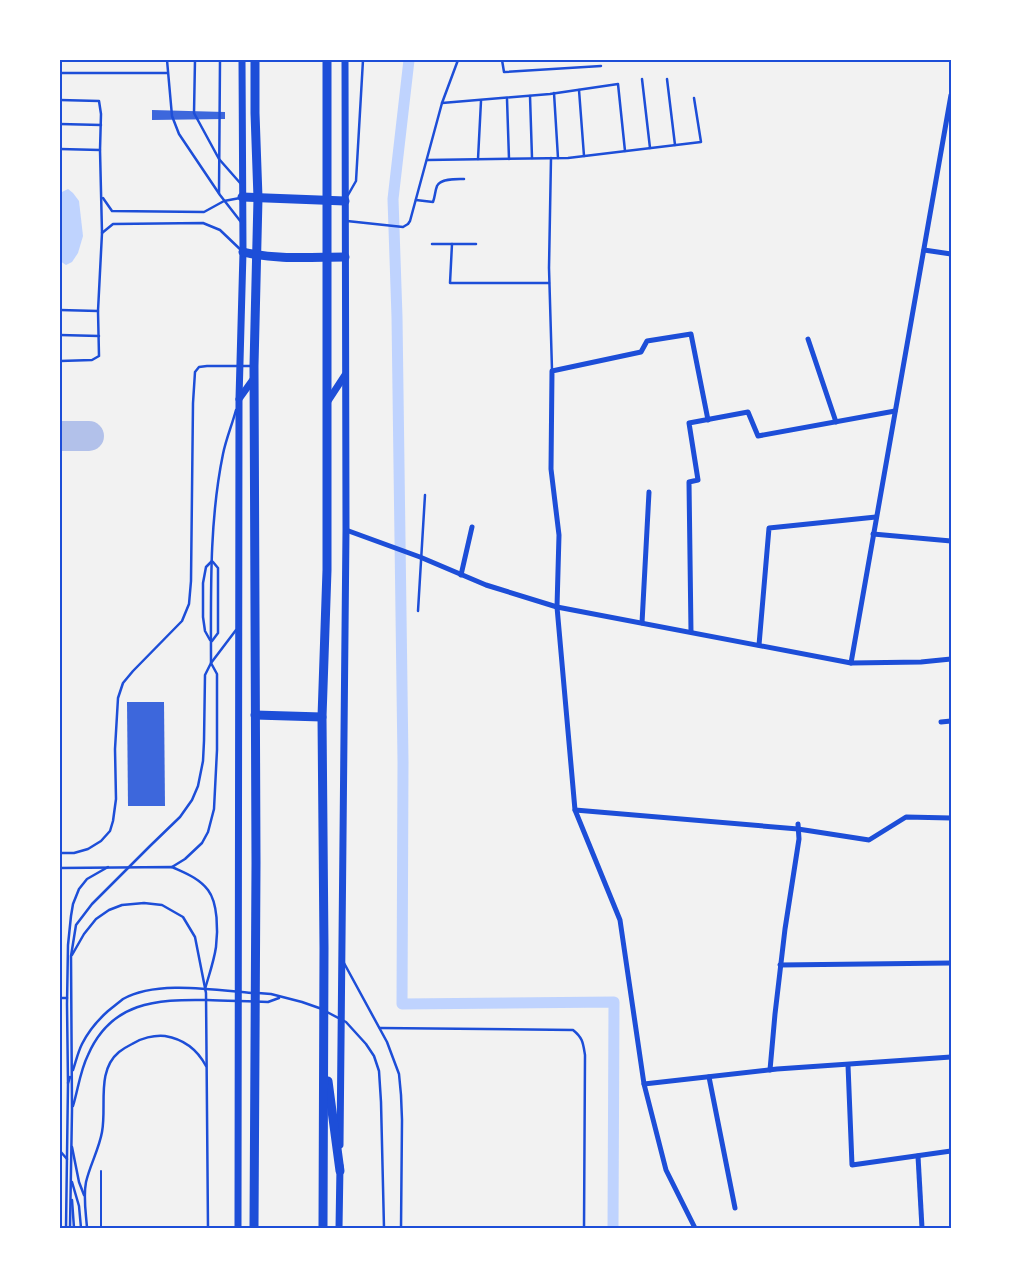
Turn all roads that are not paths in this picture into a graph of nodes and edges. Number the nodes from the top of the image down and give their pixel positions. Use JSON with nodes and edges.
{"nodes":[{"id":1,"x":167,"y":60,"type":"edge"},
{"id":2,"x":195,"y":60,"type":"edge"},
{"id":3,"x":220,"y":60,"type":"edge"},
{"id":4,"x":242,"y":60,"type":"edge"},
{"id":5,"x":255,"y":60,"type":"edge"},
{"id":6,"x":327,"y":60,"type":"edge"},
{"id":7,"x":345,"y":60,"type":"edge"},
{"id":8,"x":363,"y":60,"type":"edge"},
{"id":9,"x":458,"y":60,"type":"edge"},
{"id":10,"x":502,"y":60,"type":"edge"},
{"id":11,"x":601,"y":66,"type":"dead end"},
{"id":12,"x":167,"y":72,"type":"junction"},
{"id":13,"x":60,"y":73,"type":"edge"},
{"id":14,"x":642,"y":79,"type":"dead end"},
{"id":15,"x":667,"y":79,"type":"dead end"},
{"id":16,"x":578,"y":90,"type":"junction"},
{"id":17,"x":554,"y":94,"type":"junction"},
{"id":18,"x":951,"y":95,"type":"edge"},
{"id":19,"x":530,"y":96,"type":"junction"},
{"id":20,"x":507,"y":98,"type":"junction"},
{"id":21,"x":694,"y":98,"type":"dead end"},
{"id":22,"x":60,"y":100,"type":"edge"},
{"id":23,"x":481,"y":100,"type":"junction"},
{"id":24,"x":442,"y":104,"type":"junction"},
{"id":25,"x":60,"y":124,"type":"edge"},
{"id":26,"x":101,"y":125,"type":"junction"},
{"id":27,"x":675,"y":145,"type":"junction"},
{"id":28,"x":650,"y":148,"type":"junction"},
{"id":29,"x":60,"y":149,"type":"edge"},
{"id":30,"x":100,"y":150,"type":"junction"},
{"id":31,"x":625,"y":151,"type":"junction"},
{"id":32,"x":584,"y":156,"type":"junction"},
{"id":33,"x":532,"y":158,"type":"junction"},
{"id":34,"x":551,"y":158,"type":"junction"},
{"id":35,"x":558,"y":158,"type":"junction"},
{"id":36,"x":219,"y":159,"type":"junction"},
{"id":37,"x":478,"y":159,"type":"junction"},
{"id":38,"x":509,"y":159,"type":"junction"},
{"id":39,"x":427,"y":160,"type":"junction"},
{"id":40,"x":464,"y":178,"type":"dead end"},
{"id":41,"x":242,"y":186,"type":"junction"},
{"id":42,"x":220,"y":195,"type":"junction"},
{"id":43,"x":102,"y":197,"type":"junction"},
{"id":44,"x":242,"y":197,"type":"junction"},
{"id":45,"x":258,"y":198,"type":"junction"},
{"id":46,"x":327,"y":200,"type":"junction"},
{"id":47,"x":416,"y":200,"type":"junction"},
{"id":48,"x":224,"y":201,"type":"junction"},
{"id":49,"x":345,"y":201,"type":"junction"},
{"id":50,"x":345,"y":221,"type":"junction"},
{"id":51,"x":242,"y":223,"type":"junction"},
{"id":52,"x":102,"y":233,"type":"junction"},
{"id":53,"x":432,"y":244,"type":"dead end"},
{"id":54,"x":452,"y":244,"type":"junction"},
{"id":55,"x":476,"y":244,"type":"dead end"},
{"id":56,"x":924,"y":250,"type":"junction"},
{"id":57,"x":243,"y":252,"type":"junction"},
{"id":58,"x":951,"y":254,"type":"edge"},
{"id":59,"x":258,"y":255,"type":"junction"},
{"id":60,"x":327,"y":257,"type":"junction"},
{"id":61,"x":345,"y":257,"type":"junction"},
{"id":62,"x":550,"y":283,"type":"junction"},
{"id":63,"x":60,"y":310,"type":"edge"},
{"id":64,"x":98,"y":311,"type":"junction"},
{"id":65,"x":60,"y":335,"type":"edge"},
{"id":66,"x":99,"y":336,"type":"junction"},
{"id":67,"x":808,"y":339,"type":"dead end"},
{"id":68,"x":60,"y":361,"type":"edge"},
{"id":69,"x":240,"y":366,"type":"junction"},
{"id":70,"x":254,"y":366,"type":"junction"},
{"id":71,"x":552,"y":371,"type":"junction"},
{"id":72,"x":345,"y":375,"type":"junction"},
{"id":73,"x":254,"y":378,"type":"junction"},
{"id":74,"x":239,"y":399,"type":"junction"},
{"id":75,"x":328,"y":401,"type":"junction"},
{"id":76,"x":895,"y":412,"type":"junction"},
{"id":77,"x":708,"y":420,"type":"junction"},
{"id":78,"x":836,"y":422,"type":"junction"},
{"id":79,"x":649,"y":492,"type":"dead end"},
{"id":80,"x":425,"y":495,"type":"dead end"},
{"id":81,"x":876,"y":517,"type":"junction"},
{"id":82,"x":472,"y":527,"type":"dead end"},
{"id":83,"x":346,"y":530,"type":"junction"},
{"id":84,"x":873,"y":534,"type":"junction"},
{"id":85,"x":951,"y":541,"type":"edge"},
{"id":86,"x":420,"y":557,"type":"junction"},
{"id":87,"x":212,"y":561,"type":"junction"},
{"id":88,"x":461,"y":575,"type":"junction"},
{"id":89,"x":557,"y":607,"type":"junction"},
{"id":90,"x":418,"y":611,"type":"dead end"},
{"id":91,"x":642,"y":623,"type":"junction"},
{"id":92,"x":239,"y":627,"type":"junction"},
{"id":93,"x":691,"y":632,"type":"junction"},
{"id":94,"x":211,"y":642,"type":"junction"},
{"id":95,"x":759,"y":645,"type":"junction"},
{"id":96,"x":951,"y":659,"type":"edge"},
{"id":97,"x":211,"y":663,"type":"junction"},
{"id":98,"x":851,"y":663,"type":"junction"},
{"id":99,"x":255,"y":715,"type":"junction"},
{"id":100,"x":322,"y":717,"type":"junction"},
{"id":101,"x":951,"y":721,"type":"edge"},
{"id":102,"x":941,"y":722,"type":"dead end"},
{"id":103,"x":574,"y":810,"type":"junction"},
{"id":104,"x":951,"y":818,"type":"edge"},
{"id":105,"x":798,"y":826,"type":"junction"},
{"id":106,"x":60,"y":853,"type":"edge"},
{"id":107,"x":172,"y":867,"type":"junction"},
{"id":108,"x":60,"y":868,"type":"edge"},
{"id":109,"x":108,"y":868,"type":"junction"},
{"id":110,"x":71,"y":956,"type":"junction"},
{"id":111,"x":342,"y":958,"type":"junction"},
{"id":112,"x":951,"y":963,"type":"edge"},
{"id":113,"x":780,"y":965,"type":"junction"},
{"id":114,"x":205,"y":990,"type":"junction"},
{"id":115,"x":280,"y":997,"type":"junction"},
{"id":116,"x":60,"y":998,"type":"edge"},
{"id":117,"x":67,"y":998,"type":"junction"},
{"id":118,"x":60,"y":1004,"type":"edge"},
{"id":119,"x":67,"y":1004,"type":"junction"},
{"id":120,"x":380,"y":1028,"type":"junction"},
{"id":121,"x":323,"y":1046,"type":"junction"},
{"id":122,"x":951,"y":1057,"type":"edge"},
{"id":123,"x":848,"y":1065,"type":"junction"},
{"id":124,"x":207,"y":1067,"type":"junction"},
{"id":125,"x":770,"y":1070,"type":"junction"},
{"id":126,"x":709,"y":1076,"type":"junction"},
{"id":127,"x":68,"y":1084,"type":"junction"},
{"id":128,"x":644,"y":1084,"type":"junction"},
{"id":129,"x":72,"y":1110,"type":"junction"},
{"id":130,"x":68,"y":1118,"type":"junction"},
{"id":131,"x":60,"y":1151,"type":"edge"},
{"id":132,"x":951,"y":1151,"type":"edge"},
{"id":133,"x":918,"y":1156,"type":"junction"},
{"id":134,"x":67,"y":1158,"type":"junction"},
{"id":135,"x":340,"y":1171,"type":"junction"},
{"id":136,"x":70,"y":1178,"type":"junction"},
{"id":137,"x":85,"y":1197,"type":"junction"},
{"id":138,"x":735,"y":1208,"type":"dead end"},
{"id":139,"x":66,"y":1228,"type":"edge"},
{"id":140,"x":70,"y":1228,"type":"edge"},
{"id":141,"x":74,"y":1228,"type":"edge"},
{"id":142,"x":81,"y":1228,"type":"edge"},
{"id":143,"x":87,"y":1228,"type":"edge"},
{"id":144,"x":208,"y":1228,"type":"edge"},
{"id":145,"x":238,"y":1228,"type":"edge"},
{"id":146,"x":254,"y":1228,"type":"edge"},
{"id":147,"x":323,"y":1228,"type":"edge"},
{"id":148,"x":339,"y":1228,"type":"edge"},
{"id":149,"x":384,"y":1228,"type":"edge"},
{"id":150,"x":401,"y":1228,"type":"edge"},
{"id":151,"x":584,"y":1228,"type":"edge"},
{"id":152,"x":695,"y":1228,"type":"edge"},
{"id":153,"x":922,"y":1228,"type":"edge"}],
"edges":[{"from":1,"to":12,"type":"lane"},
{"from":2,"to":36,"type":"lane"},
{"from":3,"to":36,"type":"lane"},
{"from":4,"to":41,"type":"main road"},
{"from":5,"to":45,"type":"highway"},
{"from":6,"to":46,"type":"highway"},
{"from":7,"to":49,"type":"main road"},
{"from":8,"to":49,"type":"lane"},
{"from":9,"to":24,"type":"lane"},
{"from":10,"to":11,"type":"lane"},
{"from":12,"to":13,"type":"lane"},
{"from":12,"to":42,"type":"lane"},
{"from":14,"to":28,"type":"lane"},
{"from":15,"to":27,"type":"lane"},
{"from":16,"to":17,"type":"lane"},
{"from":16,"to":31,"type":"lane"},
{"from":16,"to":32,"type":"lane"},
{"from":17,"to":19,"type":"lane"},
{"from":17,"to":35,"type":"lane"},
{"from":18,"to":56,"type":"street"},
{"from":19,"to":20,"type":"lane"},
{"from":19,"to":33,"type":"lane"},
{"from":20,"to":23,"type":"lane"},
{"from":20,"to":38,"type":"lane"},
{"from":21,"to":27,"type":"lane"},
{"from":22,"to":26,"type":"lane"},
{"from":23,"to":24,"type":"lane"},
{"from":23,"to":37,"type":"lane"},
{"from":24,"to":39,"type":"lane"},
{"from":25,"to":26,"type":"lane"},
{"from":26,"to":30,"type":"lane"},
{"from":27,"to":28,"type":"lane"},
{"from":28,"to":31,"type":"lane"},
{"from":29,"to":30,"type":"lane"},
{"from":30,"to":43,"type":"lane"},
{"from":31,"to":32,"type":"lane"},
{"from":32,"to":35,"type":"lane"},
{"from":33,"to":34,"type":"lane"},
{"from":33,"to":38,"type":"lane"},
{"from":34,"to":35,"type":"lane"},
{"from":34,"to":62,"type":"lane"},
{"from":36,"to":41,"type":"lane"},
{"from":36,"to":42,"type":"lane"},
{"from":37,"to":38,"type":"lane"},
{"from":37,"to":39,"type":"lane"},
{"from":39,"to":47,"type":"lane"},
{"from":40,"to":47,"type":"lane"},
{"from":41,"to":44,"type":"main road"},
{"from":42,"to":48,"type":"lane"},
{"from":43,"to":48,"type":"lane"},
{"from":43,"to":52,"type":"lane"},
{"from":44,"to":45,"type":"highway"},
{"from":44,"to":48,"type":"lane"},
{"from":44,"to":51,"type":"main road"},
{"from":45,"to":46,"type":"highway"},
{"from":45,"to":59,"type":"highway"},
{"from":46,"to":49,"type":"highway"},
{"from":46,"to":60,"type":"highway"},
{"from":47,"to":50,"type":"lane"},
{"from":48,"to":51,"type":"lane"},
{"from":49,"to":50,"type":"main road"},
{"from":50,"to":61,"type":"main road"},
{"from":51,"to":57,"type":"main road"},
{"from":52,"to":57,"type":"lane"},
{"from":52,"to":64,"type":"lane"},
{"from":53,"to":54,"type":"lane"},
{"from":54,"to":55,"type":"lane"},
{"from":54,"to":62,"type":"lane"},
{"from":56,"to":58,"type":"street"},
{"from":56,"to":76,"type":"street"},
{"from":57,"to":59,"type":"highway"},
{"from":57,"to":69,"type":"main road"},
{"from":59,"to":60,"type":"highway"},
{"from":59,"to":70,"type":"highway"},
{"from":60,"to":61,"type":"highway"},
{"from":60,"to":75,"type":"highway"},
{"from":61,"to":72,"type":"main road"},
{"from":62,"to":71,"type":"lane"},
{"from":63,"to":64,"type":"lane"},
{"from":64,"to":66,"type":"lane"},
{"from":65,"to":66,"type":"lane"},
{"from":66,"to":68,"type":"lane"},
{"from":67,"to":78,"type":"street"},
{"from":69,"to":70,"type":"lane"},
{"from":69,"to":74,"type":"main road"},
{"from":69,"to":106,"type":"lane"},
{"from":70,"to":73,"type":"highway"},
{"from":71,"to":77,"type":"street"},
{"from":71,"to":89,"type":"street"},
{"from":72,"to":75,"type":"main road"},
{"from":72,"to":83,"type":"main road"},
{"from":73,"to":74,"type":"main road"},
{"from":73,"to":99,"type":"highway"},
{"from":74,"to":87,"type":"lane"},
{"from":74,"to":92,"type":"main road"},
{"from":75,"to":100,"type":"highway"},
{"from":76,"to":78,"type":"street"},
{"from":76,"to":81,"type":"street"},
{"from":77,"to":78,"type":"street"},
{"from":77,"to":93,"type":"street"},
{"from":79,"to":91,"type":"street"},
{"from":80,"to":86,"type":"lane"},
{"from":81,"to":84,"type":"street"},
{"from":81,"to":95,"type":"street"},
{"from":82,"to":88,"type":"street"},
{"from":83,"to":86,"type":"street"},
{"from":83,"to":111,"type":"main road"},
{"from":84,"to":85,"type":"street"},
{"from":84,"to":98,"type":"street"},
{"from":86,"to":88,"type":"street"},
{"from":86,"to":90,"type":"lane"},
{"from":87,"to":94,"type":"lane"},
{"from":87,"to":94,"type":"lane"},
{"from":87,"to":94,"type":"lane"},
{"from":88,"to":89,"type":"street"},
{"from":89,"to":91,"type":"street"},
{"from":89,"to":103,"type":"street"},
{"from":91,"to":93,"type":"street"},
{"from":92,"to":97,"type":"lane"},
{"from":92,"to":145,"type":"main road"},
{"from":93,"to":95,"type":"street"},
{"from":94,"to":97,"type":"lane"},
{"from":95,"to":98,"type":"street"},
{"from":96,"to":98,"type":"street"},
{"from":97,"to":107,"type":"lane"},
{"from":97,"to":110,"type":"lane"},
{"from":99,"to":100,"type":"highway"},
{"from":99,"to":146,"type":"highway"},
{"from":100,"to":121,"type":"highway"},
{"from":101,"to":102,"type":"street"},
{"from":103,"to":105,"type":"street"},
{"from":103,"to":128,"type":"street"},
{"from":104,"to":105,"type":"street"},
{"from":105,"to":113,"type":"street"},
{"from":107,"to":109,"type":"lane"},
{"from":107,"to":114,"type":"lane"},
{"from":108,"to":109,"type":"lane"},
{"from":109,"to":117,"type":"lane"},
{"from":110,"to":114,"type":"lane"},
{"from":110,"to":129,"type":"lane"},
{"from":111,"to":120,"type":"lane"},
{"from":111,"to":135,"type":"main road"},
{"from":112,"to":113,"type":"street"},
{"from":113,"to":125,"type":"street"},
{"from":114,"to":124,"type":"lane"},
{"from":115,"to":127,"type":"lane"},
{"from":115,"to":129,"type":"lane"},
{"from":115,"to":149,"type":"lane"},
{"from":116,"to":117,"type":"lane"},
{"from":117,"to":119,"type":"lane"},
{"from":118,"to":119,"type":"lane"},
{"from":119,"to":127,"type":"lane"},
{"from":120,"to":150,"type":"lane"},
{"from":120,"to":151,"type":"lane"},
{"from":121,"to":135,"type":"highway"},
{"from":121,"to":147,"type":"highway"},
{"from":122,"to":123,"type":"street"},
{"from":123,"to":125,"type":"street"},
{"from":123,"to":133,"type":"street"},
{"from":124,"to":137,"type":"lane"},
{"from":124,"to":144,"type":"lane"},
{"from":125,"to":126,"type":"street"},
{"from":126,"to":128,"type":"street"},
{"from":126,"to":138,"type":"street"},
{"from":127,"to":130,"type":"lane"},
{"from":128,"to":152,"type":"street"},
{"from":129,"to":136,"type":"lane"},
{"from":130,"to":134,"type":"lane"},
{"from":130,"to":137,"type":"lane"},
{"from":131,"to":134,"type":"lane"},
{"from":132,"to":133,"type":"street"},
{"from":133,"to":153,"type":"street"},
{"from":134,"to":139,"type":"lane"},
{"from":134,"to":141,"type":"lane"},
{"from":135,"to":148,"type":"main road"},
{"from":136,"to":140,"type":"lane"},
{"from":136,"to":142,"type":"lane"},
{"from":137,"to":143,"type":"lane"}]}
